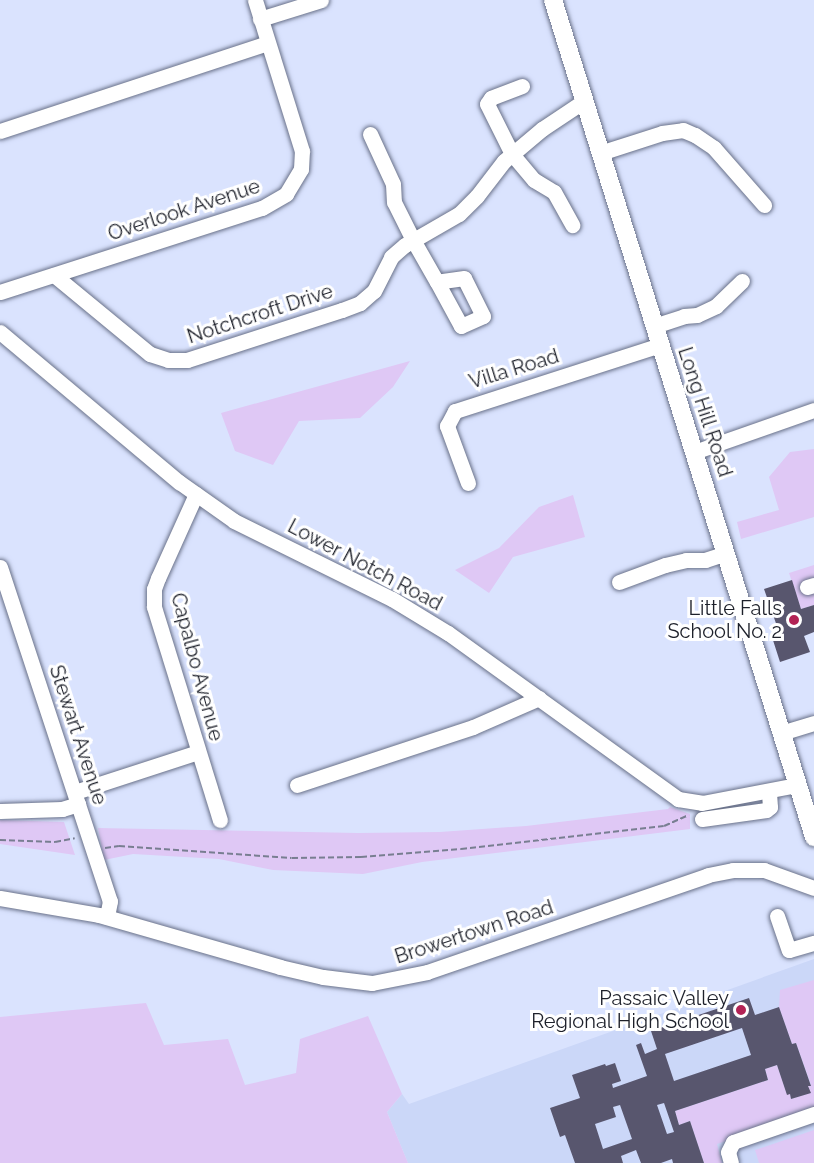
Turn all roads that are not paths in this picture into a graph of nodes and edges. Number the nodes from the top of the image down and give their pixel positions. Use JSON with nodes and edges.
{"nodes":[{"id":1,"x":255,"y":0,"type":"edge"},
{"id":2,"x":321,"y":0,"type":"edge"},
{"id":3,"x":552,"y":0,"type":"edge"},
{"id":4,"x":260,"y":19,"type":"junction"},
{"id":5,"x":267,"y":43,"type":"junction"},
{"id":6,"x":522,"y":86,"type":"dead end"},
{"id":7,"x":584,"y":101,"type":"junction"},
{"id":8,"x":0,"y":131,"type":"edge"},
{"id":9,"x":370,"y":134,"type":"dead end"},
{"id":10,"x":600,"y":153,"type":"junction"},
{"id":11,"x":512,"y":154,"type":"junction"},
{"id":12,"x":764,"y":205,"type":"dead end"},
{"id":13,"x":572,"y":225,"type":"dead end"},
{"id":14,"x":409,"y":243,"type":"junction"},
{"id":15,"x":54,"y":275,"type":"junction"},
{"id":16,"x":742,"y":281,"type":"dead end"},
{"id":17,"x":437,"y":282,"type":"dead end"},
{"id":18,"x":0,"y":292,"type":"edge"},
{"id":19,"x":654,"y":326,"type":"junction"},
{"id":20,"x":0,"y":332,"type":"edge"},
{"id":21,"x":660,"y":345,"type":"junction"},
{"id":22,"x":814,"y":410,"type":"edge"},
{"id":23,"x":694,"y":452,"type":"junction"},
{"id":24,"x":468,"y":483,"type":"dead end"},
{"id":25,"x":196,"y":494,"type":"junction"},
{"id":26,"x":726,"y":553,"type":"junction"},
{"id":27,"x":0,"y":567,"type":"edge"},
{"id":28,"x":619,"y":582,"type":"dead end"},
{"id":29,"x":539,"y":698,"type":"junction"},
{"id":30,"x":814,"y":723,"type":"edge"},
{"id":31,"x":781,"y":733,"type":"junction"},
{"id":32,"x":198,"y":752,"type":"junction"},
{"id":33,"x":297,"y":785,"type":"dead end"},
{"id":34,"x":798,"y":785,"type":"junction"},
{"id":35,"x":769,"y":790,"type":"junction"},
{"id":36,"x":77,"y":798,"type":"junction"},
{"id":37,"x":0,"y":811,"type":"edge"},
{"id":38,"x":698,"y":817,"type":"road end"},
{"id":39,"x":220,"y":820,"type":"dead end"},
{"id":40,"x":814,"y":837,"type":"edge"},
{"id":41,"x":814,"y":888,"type":"edge"},
{"id":42,"x":0,"y":898,"type":"edge"},
{"id":43,"x":777,"y":916,"type":"dead end"},
{"id":44,"x":107,"y":917,"type":"junction"},
{"id":45,"x":814,"y":943,"type":"edge"},
{"id":46,"x":814,"y":1114,"type":"edge"},
{"id":47,"x":731,"y":1163,"type":"edge"}],
"edges":[{"from":1,"to":4,"type":"street","name":"Overlook Avenue"},
{"from":2,"to":4,"type":"street"},
{"from":3,"to":7,"type":"main road","name":"Long Hill Road"},
{"from":4,"to":5,"type":"street","name":"Overlook Avenue"},
{"from":5,"to":8,"type":"street"},
{"from":5,"to":15,"type":"street","name":"Overlook Avenue"},
{"from":6,"to":11,"type":"street"},
{"from":7,"to":10,"type":"main road","name":"Long Hill Road"},
{"from":7,"to":11,"type":"street","name":"Notchcroft Drive"},
{"from":9,"to":14,"type":"street"},
{"from":10,"to":12,"type":"street"},
{"from":10,"to":19,"type":"main road","name":"Long Hill Road"},
{"from":11,"to":13,"type":"street"},
{"from":11,"to":14,"type":"street","name":"Notchcroft Drive"},
{"from":14,"to":15,"type":"street","name":"Notchcroft Drive"},
{"from":14,"to":17,"type":"street"},
{"from":15,"to":18,"type":"street","name":"Overlook Avenue"},
{"from":16,"to":19,"type":"street"},
{"from":19,"to":21,"type":"main road","name":"Long Hill Road"},
{"from":20,"to":25,"type":"street","name":"Lower Notch Road"},
{"from":21,"to":23,"type":"main road","name":"Long Hill Road"},
{"from":21,"to":24,"type":"street","name":"Villa Road"},
{"from":22,"to":23,"type":"street"},
{"from":23,"to":26,"type":"main road","name":"Long Hill Road"},
{"from":25,"to":29,"type":"street","name":"Lower Notch Road"},
{"from":25,"to":32,"type":"street","name":"Capalbo Avenue"},
{"from":26,"to":28,"type":"street"},
{"from":26,"to":31,"type":"main road","name":"Long Hill Road"},
{"from":27,"to":36,"type":"street","name":"Stewart Avenue"},
{"from":29,"to":33,"type":"street"},
{"from":29,"to":35,"type":"street","name":"Lower Notch Road"},
{"from":30,"to":31,"type":"street"},
{"from":31,"to":34,"type":"main road","name":"Long Hill Road"},
{"from":32,"to":36,"type":"street"},
{"from":32,"to":39,"type":"street","name":"Capalbo Avenue"},
{"from":34,"to":35,"type":"street","name":"Lower Notch Road"},
{"from":34,"to":40,"type":"main road","name":"Long Hill Road"},
{"from":35,"to":38,"type":"street"},
{"from":36,"to":37,"type":"street"},
{"from":36,"to":44,"type":"street","name":"Stewart Avenue"},
{"from":41,"to":44,"type":"street","name":"Browertown Road"},
{"from":42,"to":44,"type":"street","name":"Browertown Road"},
{"from":43,"to":45,"type":"street"},
{"from":46,"to":47,"type":"street"}]}
